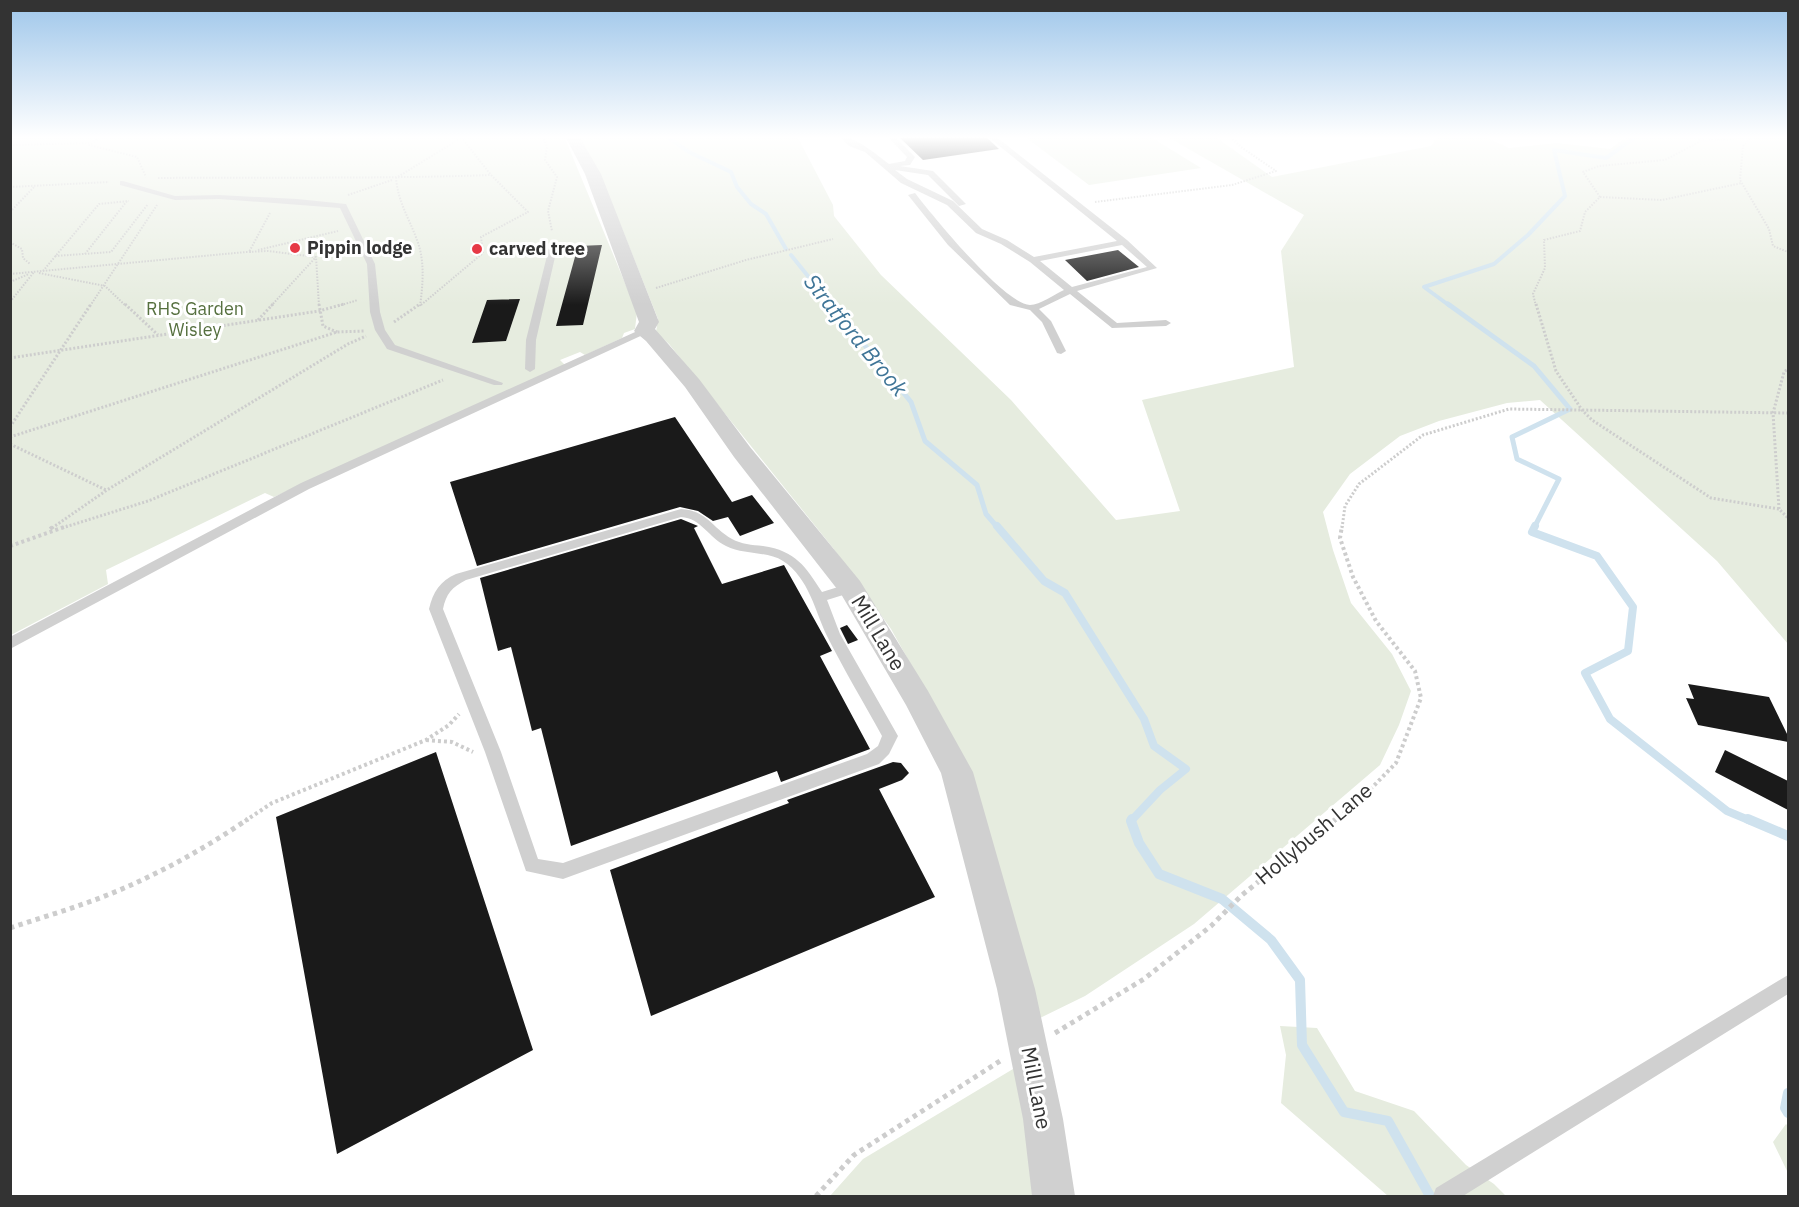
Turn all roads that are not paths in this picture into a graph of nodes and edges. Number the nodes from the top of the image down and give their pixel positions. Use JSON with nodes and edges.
{"nodes":[{"id":1,"x":155,"y":192,"type":"edge"},
{"id":2,"x":599,"y":192,"type":"edge"},
{"id":3,"x":929,"y":192,"type":"edge"},
{"id":4,"x":951,"y":192,"type":"edge"},
{"id":5,"x":1061,"y":192,"type":"edge"},
{"id":6,"x":912,"y":195,"type":"dead end"},
{"id":7,"x":991,"y":236,"type":"junction"},
{"id":8,"x":1124,"y":242,"type":"junction"},
{"id":9,"x":554,"y":244,"type":"road end"},
{"id":10,"x":1033,"y":260,"type":"junction"},
{"id":11,"x":1071,"y":290,"type":"junction"},
{"id":12,"x":1033,"y":308,"type":"junction"},
{"id":13,"x":1166,"y":323,"type":"dead end"},
{"id":14,"x":644,"y":331,"type":"junction"},
{"id":15,"x":1061,"y":351,"type":"dead end"},
{"id":16,"x":530,"y":369,"type":"dead end"},
{"id":17,"x":498,"y":383,"type":"dead end"},
{"id":18,"x":851,"y":588,"type":"junction"},
{"id":19,"x":819,"y":598,"type":"junction"},
{"id":20,"x":10,"y":644,"type":"edge"},
{"id":21,"x":1788,"y":984,"type":"edge"},
{"id":22,"x":1448,"y":1194,"type":"edge"},
{"id":23,"x":1054,"y":1197,"type":"edge"}],
"edges":[{"from":1,"to":17,"type":"lane"},
{"from":2,"to":14,"type":"street"},
{"from":3,"to":7,"type":"lane"},
{"from":4,"to":7,"type":"lane"},
{"from":5,"to":8,"type":"lane"},
{"from":6,"to":12,"type":"lane"},
{"from":7,"to":10,"type":"lane"},
{"from":8,"to":10,"type":"lane"},
{"from":8,"to":11,"type":"lane"},
{"from":9,"to":16,"type":"lane"},
{"from":10,"to":11,"type":"lane"},
{"from":11,"to":12,"type":"lane"},
{"from":11,"to":13,"type":"lane"},
{"from":12,"to":15,"type":"lane"},
{"from":14,"to":18,"type":"street","name":"Mill Lane"},
{"from":14,"to":20,"type":"lane"},
{"from":18,"to":19,"type":"lane"},
{"from":18,"to":23,"type":"street","name":"Mill Lane"},
{"from":19,"to":19,"type":"lane"},
{"from":21,"to":22,"type":"lane"}]}
